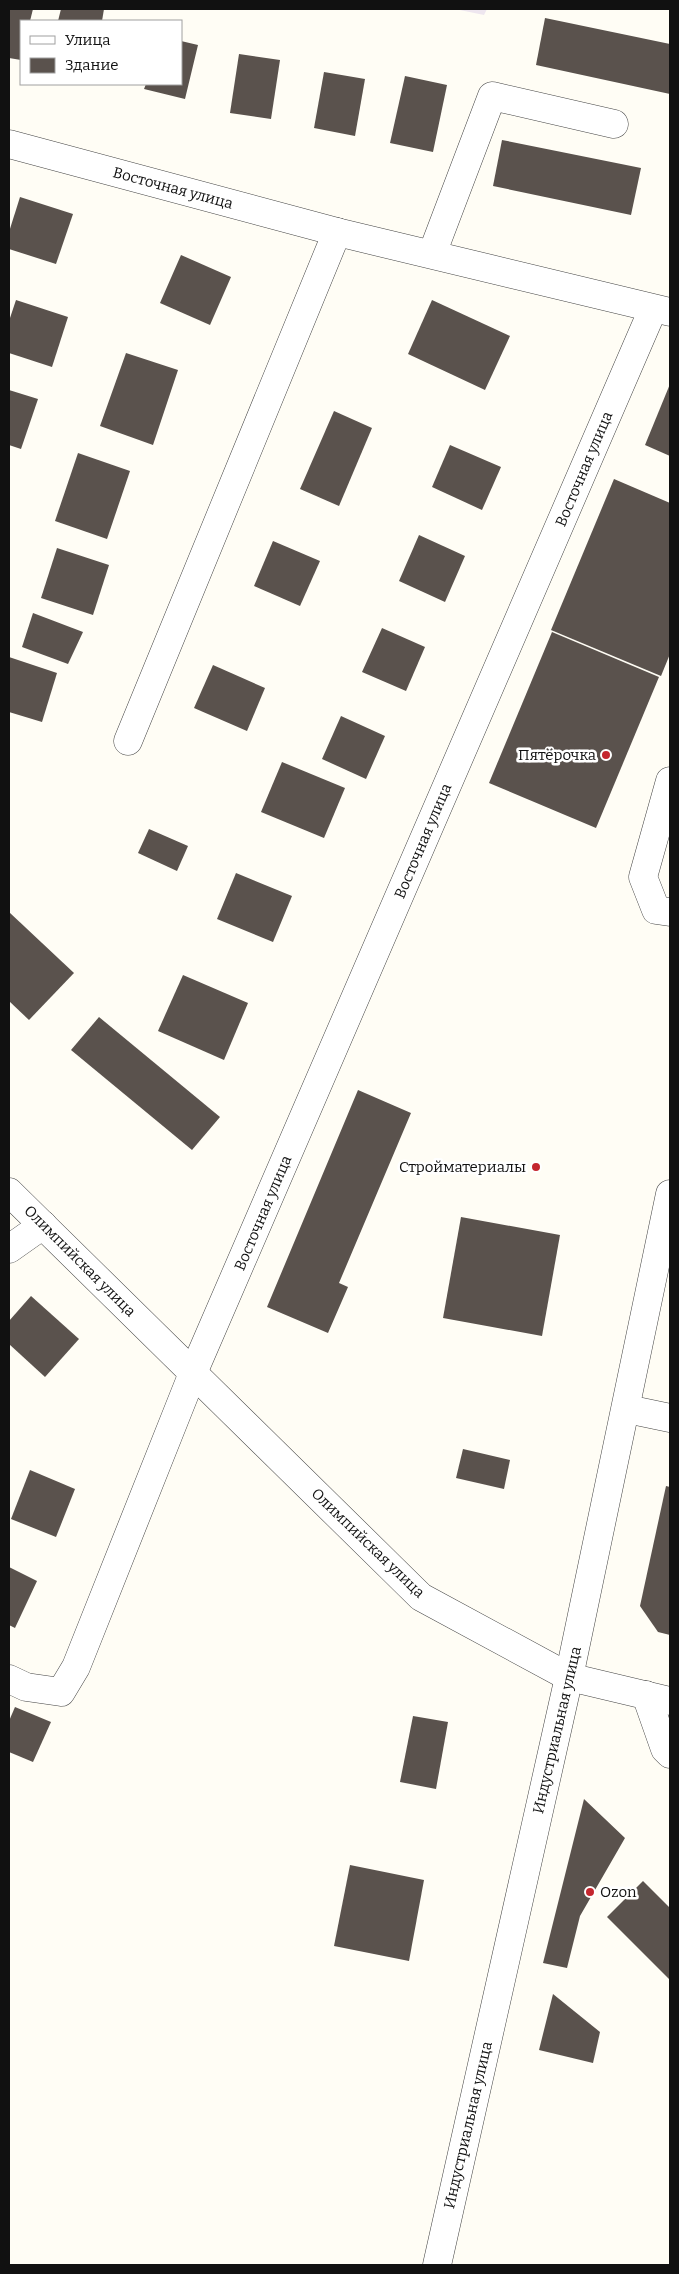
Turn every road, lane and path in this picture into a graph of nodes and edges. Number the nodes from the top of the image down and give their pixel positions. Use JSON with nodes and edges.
{"nodes":[{"id":1,"x":614,"y":124,"type":"dead end"},
{"id":2,"x":9,"y":144,"type":"edge"},
{"id":3,"x":337,"y":232,"type":"junction"},
{"id":4,"x":432,"y":254,"type":"junction"},
{"id":5,"x":662,"y":310,"type":"edge"},
{"id":6,"x":128,"y":741,"type":"dead end"},
{"id":7,"x":670,"y":781,"type":"edge"},
{"id":8,"x":670,"y":912,"type":"edge"},
{"id":9,"x":9,"y":1192,"type":"edge"},
{"id":10,"x":670,"y":1194,"type":"edge"},
{"id":11,"x":43,"y":1225,"type":"junction"},
{"id":12,"x":9,"y":1249,"type":"edge"},
{"id":13,"x":194,"y":1373,"type":"junction"},
{"id":14,"x":627,"y":1409,"type":"junction"},
{"id":15,"x":670,"y":1418,"type":"edge"},
{"id":16,"x":569,"y":1677,"type":"junction"},
{"id":17,"x":9,"y":1679,"type":"edge"},
{"id":18,"x":658,"y":1698,"type":"edge"},
{"id":19,"x":670,"y":1754,"type":"edge"},
{"id":20,"x":437,"y":2265,"type":"edge"}],
"edges":[{"from":1,"to":4,"type":"street"},
{"from":2,"to":3,"type":"street","name":"Восточная улица"},
{"from":3,"to":4,"type":"street","name":"Восточная улица"},
{"from":3,"to":6,"type":"street"},
{"from":4,"to":5,"type":"street","name":"Восточная улица"},
{"from":5,"to":13,"type":"street","name":"Восточная улица"},
{"from":7,"to":8,"type":"street"},
{"from":9,"to":11,"type":"street","name":"Олимпийская улица"},
{"from":10,"to":14,"type":"street","name":"Индустриальная улица"},
{"from":11,"to":12,"type":"street"},
{"from":11,"to":13,"type":"street","name":"Олимпийская улица"},
{"from":13,"to":16,"type":"street","name":"Олимпийская улица"},
{"from":13,"to":17,"type":"street"},
{"from":14,"to":15,"type":"street"},
{"from":14,"to":16,"type":"street","name":"Индустриальная улица"},
{"from":16,"to":18,"type":"street","name":"Олимпийская улица"},
{"from":16,"to":20,"type":"street","name":"Индустриальная улица"},
{"from":18,"to":19,"type":"street"}]}
